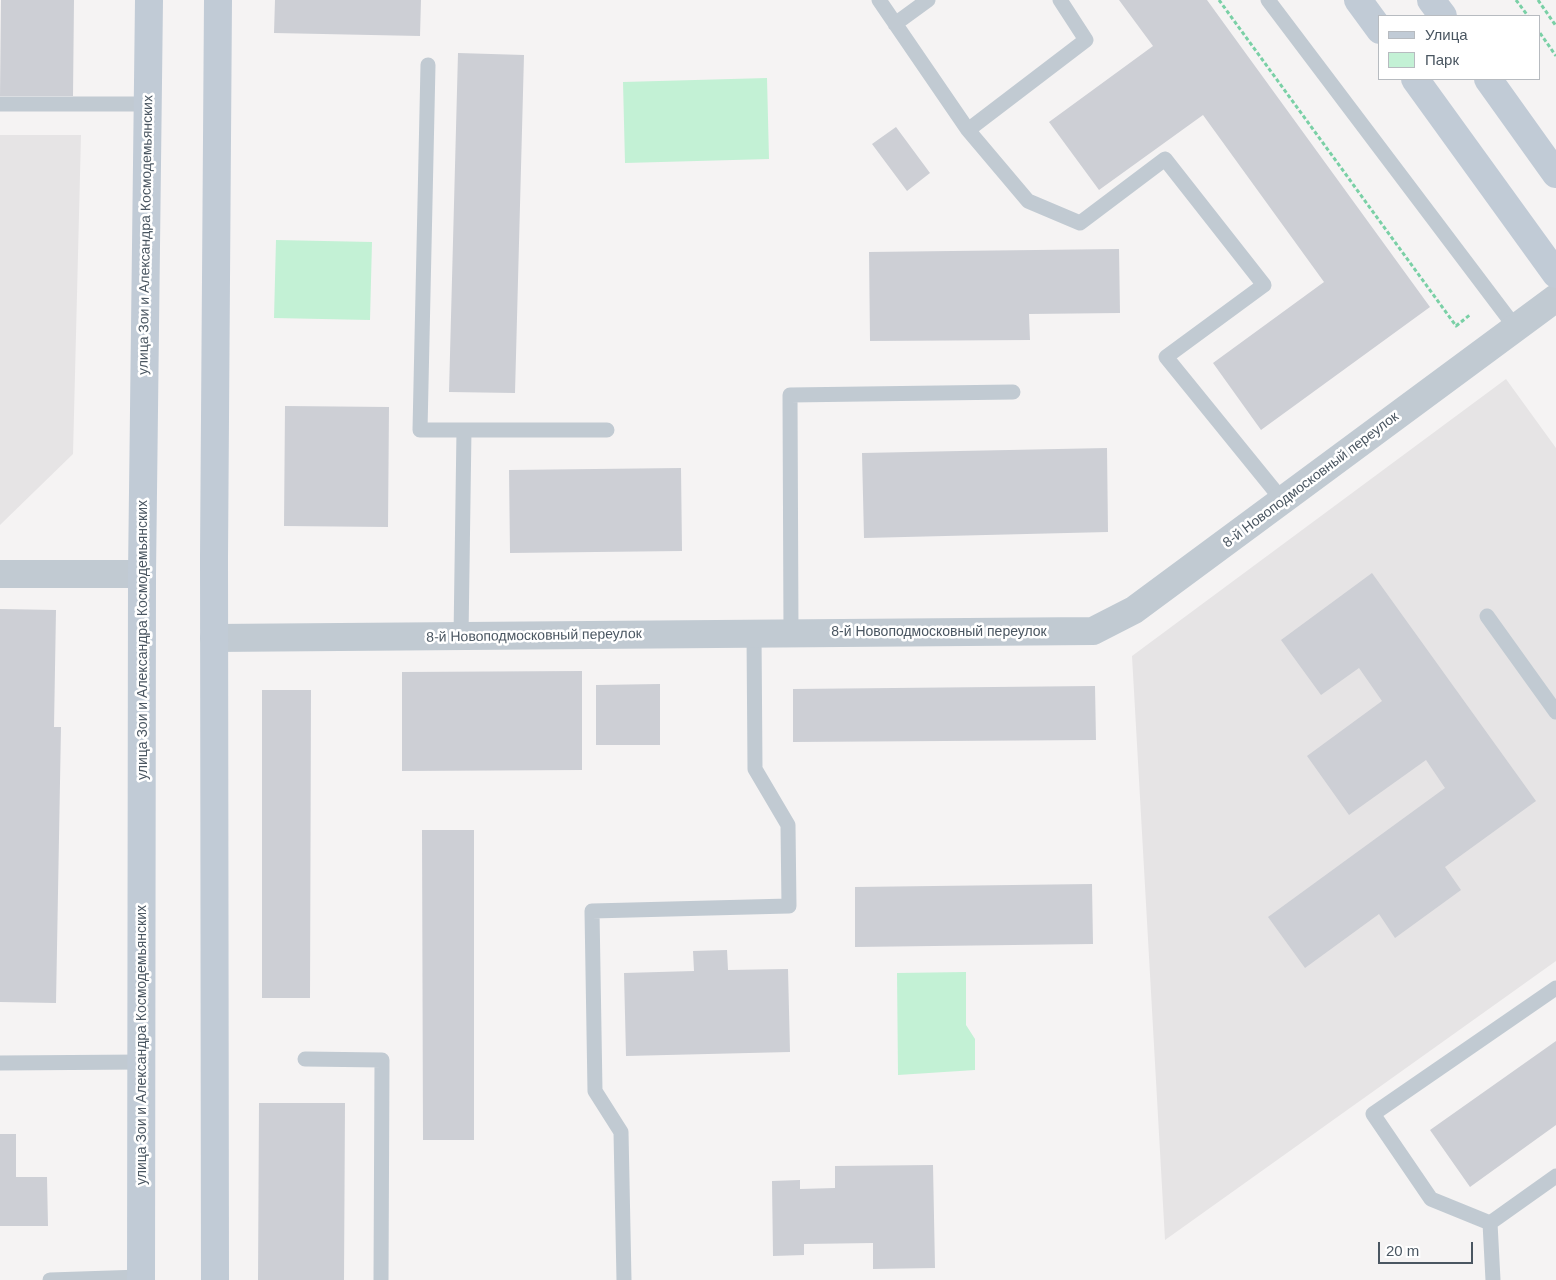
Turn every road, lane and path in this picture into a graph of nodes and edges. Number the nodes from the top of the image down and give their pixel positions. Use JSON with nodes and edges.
{"nodes":[{"id":1,"x":149,"y":0,"type":"edge"},
{"id":2,"x":218,"y":0,"type":"edge"},
{"id":3,"x":879,"y":0,"type":"edge"},
{"id":4,"x":928,"y":0,"type":"edge"},
{"id":5,"x":1060,"y":0,"type":"edge"},
{"id":6,"x":1219,"y":0,"type":"edge"},
{"id":7,"x":1268,"y":0,"type":"edge"},
{"id":8,"x":1358,"y":0,"type":"edge"},
{"id":9,"x":1431,"y":0,"type":"edge"},
{"id":10,"x":1516,"y":0,"type":"edge"},
{"id":11,"x":1538,"y":0,"type":"edge"},
{"id":12,"x":1442,"y":15,"type":"edge"},
{"id":13,"x":1527,"y":15,"type":"edge"},
{"id":14,"x":895,"y":24,"type":"junction"},
{"id":15,"x":1556,"y":26,"type":"edge"},
{"id":16,"x":1378,"y":27,"type":"edge"},
{"id":17,"x":1541,"y":34,"type":"edge"},
{"id":18,"x":1556,"y":56,"type":"edge"},
{"id":19,"x":428,"y":65,"type":"dead end"},
{"id":20,"x":1416,"y":80,"type":"edge"},
{"id":21,"x":1489,"y":80,"type":"edge"},
{"id":22,"x":0,"y":104,"type":"edge"},
{"id":23,"x":148,"y":104,"type":"junction"},
{"id":24,"x":968,"y":130,"type":"junction"},
{"id":25,"x":1556,"y":174,"type":"edge"},
{"id":26,"x":1556,"y":274,"type":"edge"},
{"id":27,"x":1556,"y":298,"type":"edge"},
{"id":28,"x":1471,"y":314,"type":"dead end"},
{"id":29,"x":1515,"y":327,"type":"junction"},
{"id":30,"x":1013,"y":392,"type":"dead end"},
{"id":31,"x":464,"y":430,"type":"junction"},
{"id":32,"x":607,"y":430,"type":"dead end"},
{"id":33,"x":1283,"y":501,"type":"junction"},
{"id":34,"x":0,"y":574,"type":"edge"},
{"id":35,"x":142,"y":574,"type":"junction"},
{"id":36,"x":1487,"y":616,"type":"dead end"},
{"id":37,"x":791,"y":632,"type":"junction"},
{"id":38,"x":754,"y":633,"type":"junction"},
{"id":39,"x":461,"y":637,"type":"junction"},
{"id":40,"x":214,"y":638,"type":"junction"},
{"id":41,"x":1556,"y":712,"type":"edge"},
{"id":42,"x":1556,"y":988,"type":"edge"},
{"id":43,"x":305,"y":1059,"type":"dead end"},
{"id":44,"x":142,"y":1062,"type":"junction"},
{"id":45,"x":0,"y":1063,"type":"edge"},
{"id":46,"x":1556,"y":1176,"type":"edge"},
{"id":47,"x":1490,"y":1222,"type":"junction"},
{"id":48,"x":141,"y":1279,"type":"edge"},
{"id":49,"x":50,"y":1280,"type":"edge"},
{"id":50,"x":215,"y":1280,"type":"edge"},
{"id":51,"x":381,"y":1280,"type":"edge"},
{"id":52,"x":624,"y":1280,"type":"edge"},
{"id":53,"x":1493,"y":1280,"type":"edge"}],
"edges":[{"from":1,"to":23,"type":"main road","name":"улица Зои и Александра Космодемьянских"},
{"from":2,"to":40,"type":"main road"},
{"from":3,"to":14,"type":"lane"},
{"from":4,"to":14,"type":"lane"},
{"from":5,"to":24,"type":"lane"},
{"from":6,"to":28,"type":"path"},
{"from":7,"to":29,"type":"lane"},
{"from":8,"to":16,"type":"main road"},
{"from":9,"to":12,"type":"main road"},
{"from":10,"to":13,"type":"path"},
{"from":11,"to":15,"type":"path"},
{"from":14,"to":24,"type":"lane"},
{"from":17,"to":18,"type":"path"},
{"from":19,"to":31,"type":"lane"},
{"from":20,"to":26,"type":"main road"},
{"from":21,"to":25,"type":"main road"},
{"from":22,"to":23,"type":"lane"},
{"from":23,"to":35,"type":"main road","name":"улица Зои и Александра Космодемьянских"},
{"from":24,"to":33,"type":"lane"},
{"from":27,"to":29,"type":"street","name":"8-й Новоподмосковный переулок"},
{"from":29,"to":33,"type":"street","name":"8-й Новоподмосковный переулок"},
{"from":30,"to":37,"type":"lane"},
{"from":31,"to":32,"type":"lane"},
{"from":31,"to":39,"type":"lane"},
{"from":33,"to":37,"type":"street","name":"8-й Новоподмосковный переулок"},
{"from":34,"to":35,"type":"street"},
{"from":35,"to":44,"type":"main road","name":"улица Зои и Александра Космодемьянских"},
{"from":36,"to":41,"type":"lane"},
{"from":37,"to":38,"type":"street","name":"8-й Новоподмосковный переулок"},
{"from":38,"to":39,"type":"street","name":"8-й Новоподмосковный переулок"},
{"from":38,"to":52,"type":"lane"},
{"from":39,"to":40,"type":"street","name":"8-й Новоподмосковный переулок"},
{"from":40,"to":50,"type":"main road"},
{"from":42,"to":47,"type":"lane"},
{"from":43,"to":51,"type":"lane"},
{"from":44,"to":45,"type":"lane"},
{"from":44,"to":48,"type":"main road","name":"улица Зои и Александра Космодемьянских"},
{"from":46,"to":47,"type":"lane"},
{"from":47,"to":53,"type":"lane"},
{"from":48,"to":49,"type":"lane"}]}
